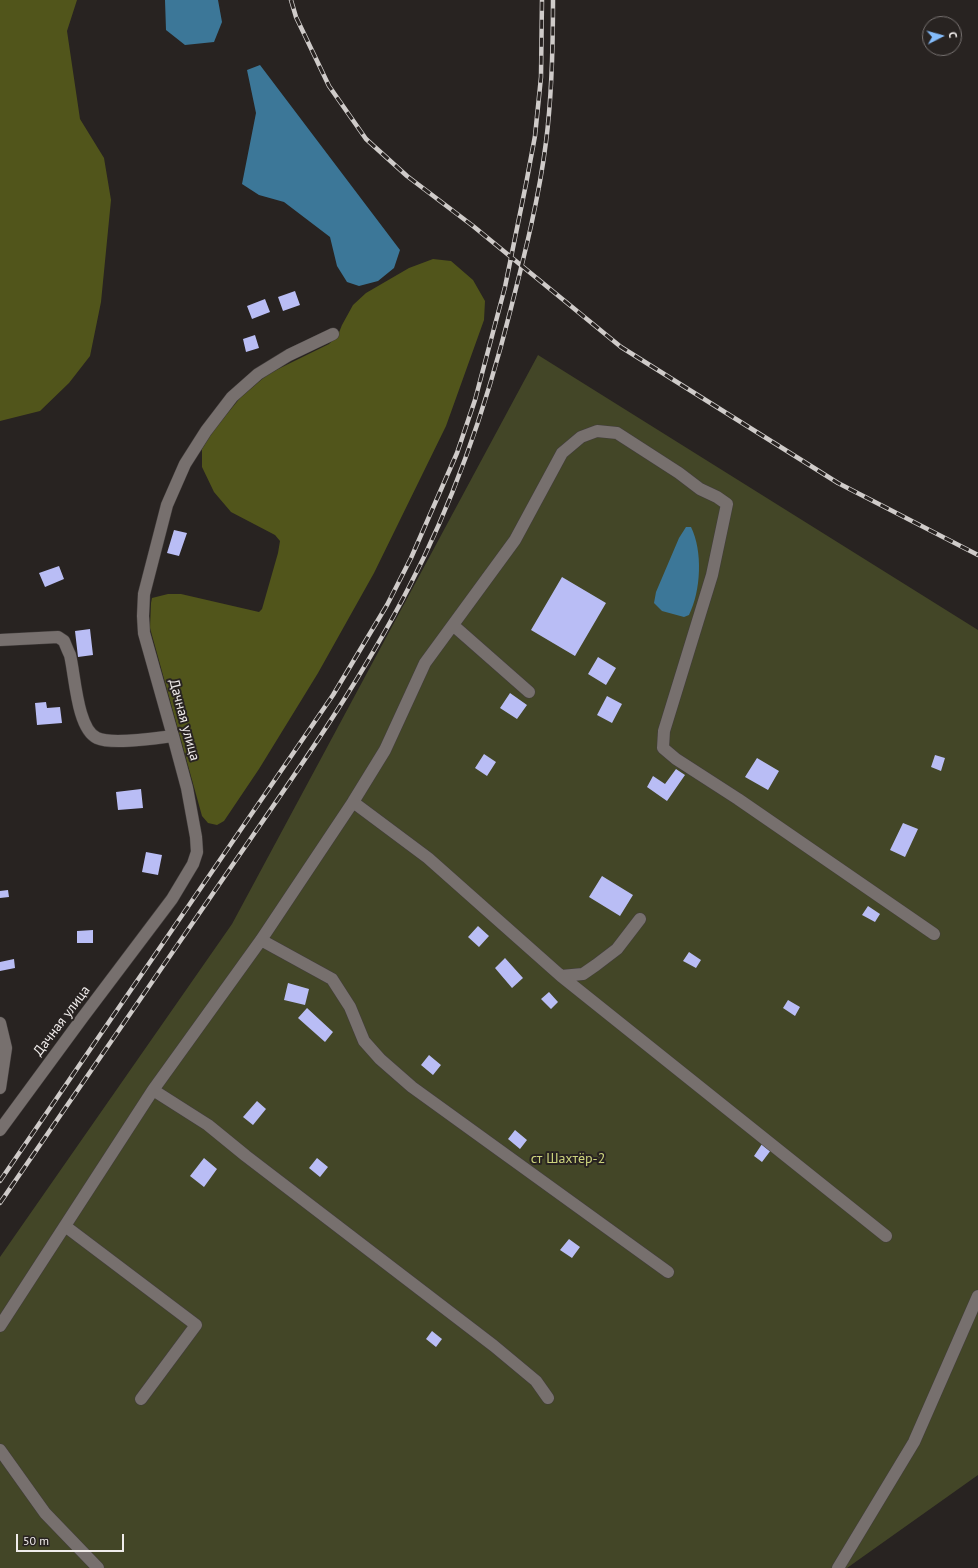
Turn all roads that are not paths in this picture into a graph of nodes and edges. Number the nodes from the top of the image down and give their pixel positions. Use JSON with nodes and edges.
{"nodes":[{"id":1,"x":333,"y":334,"type":"dead end"},
{"id":2,"x":454,"y":626,"type":"junction"},
{"id":3,"x":0,"y":640,"type":"edge"},
{"id":4,"x":529,"y":692,"type":"dead end"},
{"id":5,"x":173,"y":736,"type":"junction"},
{"id":6,"x":353,"y":802,"type":"junction"},
{"id":7,"x":640,"y":919,"type":"dead end"},
{"id":8,"x":934,"y":934,"type":"dead end"},
{"id":9,"x":261,"y":940,"type":"junction"},
{"id":10,"x":561,"y":976,"type":"junction"},
{"id":11,"x":0,"y":1023,"type":"edge"},
{"id":12,"x":0,"y":1088,"type":"edge"},
{"id":13,"x":153,"y":1090,"type":"junction"},
{"id":14,"x":0,"y":1130,"type":"edge"},
{"id":15,"x":65,"y":1226,"type":"junction"},
{"id":16,"x":886,"y":1236,"type":"dead end"},
{"id":17,"x":668,"y":1272,"type":"dead end"},
{"id":18,"x":978,"y":1296,"type":"edge"},
{"id":19,"x":0,"y":1326,"type":"edge"},
{"id":20,"x":548,"y":1398,"type":"dead end"},
{"id":21,"x":142,"y":1399,"type":"dead end"},
{"id":22,"x":0,"y":1450,"type":"edge"},
{"id":23,"x":98,"y":1568,"type":"edge"},
{"id":24,"x":838,"y":1568,"type":"edge"}],
"edges":[{"from":1,"to":5,"type":"street","name":"Дачная улица"},
{"from":2,"to":4,"type":"street"},
{"from":2,"to":6,"type":"street"},
{"from":2,"to":8,"type":"street"},
{"from":3,"to":5,"type":"street"},
{"from":5,"to":14,"type":"street","name":"Дачная улица"},
{"from":6,"to":9,"type":"street"},
{"from":6,"to":10,"type":"street"},
{"from":7,"to":10,"type":"street"},
{"from":9,"to":13,"type":"street"},
{"from":9,"to":17,"type":"street"},
{"from":10,"to":16,"type":"street"},
{"from":11,"to":12,"type":"street"},
{"from":13,"to":15,"type":"street"},
{"from":13,"to":20,"type":"street"},
{"from":15,"to":19,"type":"street"},
{"from":15,"to":21,"type":"street"},
{"from":18,"to":24,"type":"street"},
{"from":22,"to":23,"type":"street"}]}
